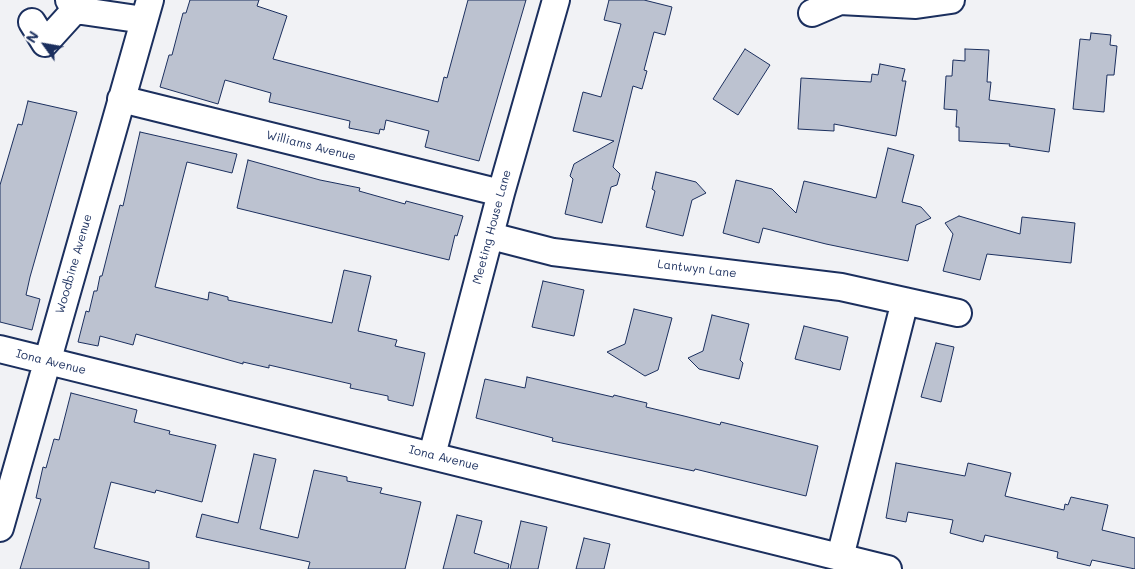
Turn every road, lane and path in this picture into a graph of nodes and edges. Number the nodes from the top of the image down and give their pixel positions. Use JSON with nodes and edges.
{"nodes":[{"id":1,"x":556,"y":0,"type":"edge"},
{"id":2,"x":951,"y":0,"type":"edge"},
{"id":3,"x":72,"y":5,"type":"edge"},
{"id":4,"x":147,"y":10,"type":"edge"},
{"id":5,"x":812,"y":12,"type":"dead end"},
{"id":6,"x":32,"y":22,"type":"dead end"},
{"id":7,"x":121,"y":99,"type":"junction"},
{"id":8,"x":501,"y":193,"type":"junction"},
{"id":9,"x":491,"y":236,"type":"junction"},
{"id":10,"x":905,"y":301,"type":"junction"},
{"id":11,"x":958,"y":313,"type":"dead end"},
{"id":12,"x":0,"y":349,"type":"edge"},
{"id":13,"x":47,"y":361,"type":"junction"},
{"id":14,"x":432,"y":455,"type":"junction"},
{"id":15,"x":0,"y":528,"type":"edge"},
{"id":16,"x":840,"y":558,"type":"junction"},
{"id":17,"x":888,"y":569,"type":"edge"}],
"edges":[{"from":1,"to":8,"type":"street","name":"Meeting House Lane"},
{"from":2,"to":5,"type":"street"},
{"from":3,"to":4,"type":"street"},
{"from":3,"to":6,"type":"street"},
{"from":4,"to":7,"type":"street","name":"Woodbine Avenue"},
{"from":7,"to":8,"type":"street","name":"Williams Avenue"},
{"from":7,"to":13,"type":"street","name":"Woodbine Avenue"},
{"from":8,"to":9,"type":"street","name":"Meeting House Lane"},
{"from":9,"to":10,"type":"street","name":"Lantwyn Lane"},
{"from":9,"to":14,"type":"street","name":"Meeting House Lane"},
{"from":10,"to":11,"type":"street","name":"Lantwyn Lane"},
{"from":10,"to":16,"type":"street"},
{"from":12,"to":13,"type":"street","name":"Iona Avenue"},
{"from":13,"to":14,"type":"street","name":"Iona Avenue"},
{"from":13,"to":15,"type":"street","name":"Woodbine Avenue"},
{"from":14,"to":16,"type":"street","name":"Iona Avenue"},
{"from":16,"to":17,"type":"street","name":"Iona Avenue"}]}
